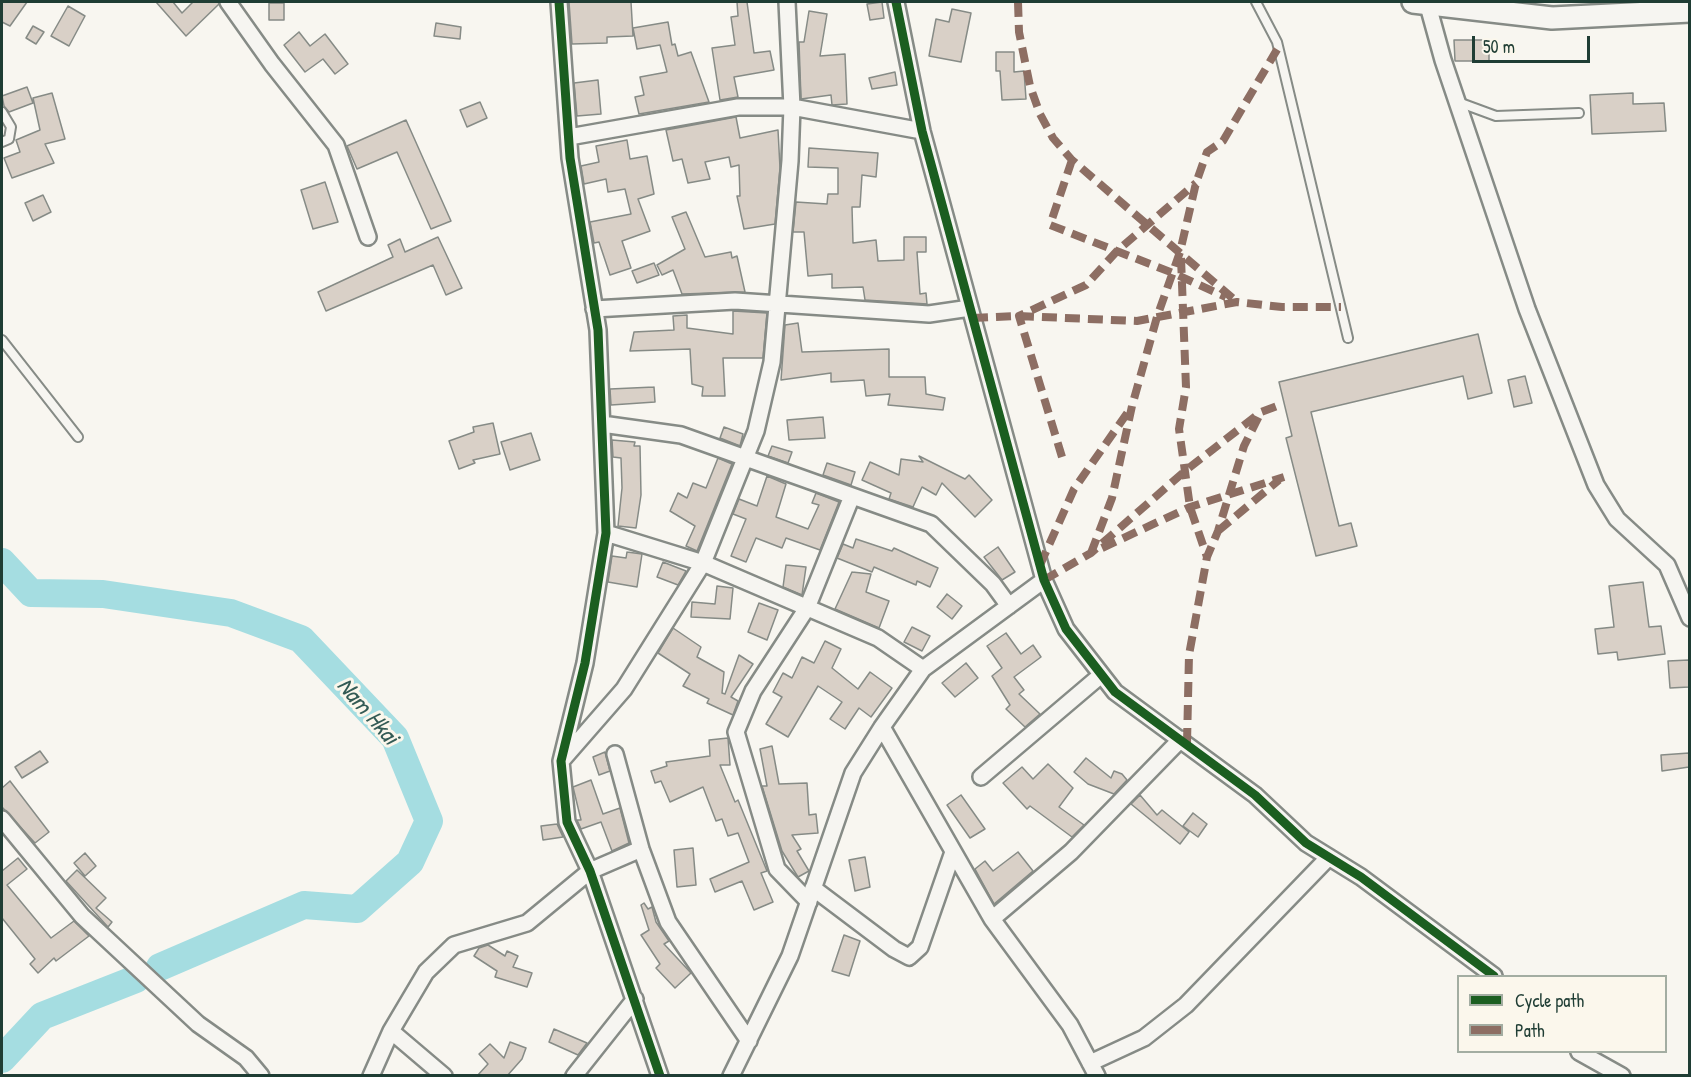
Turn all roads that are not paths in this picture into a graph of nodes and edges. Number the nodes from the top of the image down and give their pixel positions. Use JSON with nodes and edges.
{"nodes":[{"id":1,"x":228,"y":2,"type":"edge"},
{"id":2,"x":559,"y":2,"type":"edge"},
{"id":3,"x":787,"y":2,"type":"edge"},
{"id":4,"x":896,"y":2,"type":"edge"},
{"id":5,"x":1256,"y":2,"type":"edge"},
{"id":6,"x":1420,"y":2,"type":"edge"},
{"id":7,"x":1689,"y":11,"type":"edge"},
{"id":8,"x":1458,"y":102,"type":"junction"},
{"id":9,"x":792,"y":107,"type":"junction"},
{"id":10,"x":2,"y":112,"type":"edge"},
{"id":11,"x":1579,"y":113,"type":"dead end"},
{"id":12,"x":922,"y":131,"type":"junction"},
{"id":13,"x":569,"y":137,"type":"junction"},
{"id":14,"x":2,"y":142,"type":"edge"},
{"id":15,"x":368,"y":237,"type":"dead end"},
{"id":16,"x":777,"y":306,"type":"junction"},
{"id":17,"x":970,"y":308,"type":"junction"},
{"id":18,"x":594,"y":309,"type":"junction"},
{"id":19,"x":1348,"y":338,"type":"dead end"},
{"id":20,"x":2,"y":340,"type":"edge"},
{"id":21,"x":602,"y":424,"type":"junction"},
{"id":22,"x":78,"y":437,"type":"dead end"},
{"id":23,"x":745,"y":459,"type":"junction"},
{"id":24,"x":852,"y":496,"type":"junction"},
{"id":25,"x":606,"y":533,"type":"junction"},
{"id":26,"x":703,"y":563,"type":"junction"},
{"id":27,"x":1044,"y":580,"type":"junction"},
{"id":28,"x":1009,"y":606,"type":"junction"},
{"id":29,"x":807,"y":608,"type":"junction"},
{"id":30,"x":1689,"y":618,"type":"edge"},
{"id":31,"x":923,"y":669,"type":"junction"},
{"id":32,"x":1100,"y":676,"type":"junction"},
{"id":33,"x":882,"y":727,"type":"junction"},
{"id":34,"x":1181,"y":738,"type":"junction"},
{"id":35,"x":615,"y":753,"type":"dead end"},
{"id":36,"x":561,"y":761,"type":"junction"},
{"id":37,"x":981,"y":777,"type":"dead end"},
{"id":38,"x":2,"y":819,"type":"edge"},
{"id":39,"x":641,"y":849,"type":"junction"},
{"id":40,"x":953,"y":852,"type":"junction"},
{"id":41,"x":1329,"y":857,"type":"junction"},
{"id":42,"x":590,"y":871,"type":"junction"},
{"id":43,"x":811,"y":895,"type":"junction"},
{"id":44,"x":992,"y":919,"type":"junction"},
{"id":45,"x":1493,"y":975,"type":"edge"},
{"id":46,"x":635,"y":999,"type":"junction"},
{"id":47,"x":391,"y":1031,"type":"junction"},
{"id":48,"x":749,"y":1041,"type":"junction"},
{"id":49,"x":1581,"y":1053,"type":"edge"},
{"id":50,"x":1094,"y":1069,"type":"edge"},
{"id":51,"x":261,"y":1076,"type":"edge"},
{"id":52,"x":371,"y":1076,"type":"edge"},
{"id":53,"x":444,"y":1076,"type":"edge"},
{"id":54,"x":573,"y":1076,"type":"edge"},
{"id":55,"x":660,"y":1076,"type":"edge"},
{"id":56,"x":731,"y":1076,"type":"edge"},
{"id":57,"x":1622,"y":1076,"type":"edge"}],
"edges":[{"from":1,"to":15,"type":"street"},
{"from":2,"to":13,"type":"street"},
{"from":3,"to":9,"type":"street"},
{"from":4,"to":12,"type":"street"},
{"from":5,"to":19,"type":"lane"},
{"from":6,"to":7,"type":"main road"},
{"from":6,"to":8,"type":"street"},
{"from":8,"to":11,"type":"lane"},
{"from":8,"to":30,"type":"street"},
{"from":9,"to":12,"type":"street"},
{"from":9,"to":13,"type":"street"},
{"from":9,"to":16,"type":"street"},
{"from":10,"to":14,"type":"lane"},
{"from":12,"to":17,"type":"street"},
{"from":13,"to":18,"type":"street"},
{"from":16,"to":17,"type":"street"},
{"from":16,"to":18,"type":"street"},
{"from":16,"to":23,"type":"street"},
{"from":17,"to":27,"type":"street"},
{"from":18,"to":21,"type":"street"},
{"from":20,"to":22,"type":"lane"},
{"from":21,"to":23,"type":"street"},
{"from":21,"to":25,"type":"street"},
{"from":23,"to":24,"type":"street"},
{"from":23,"to":26,"type":"street"},
{"from":24,"to":28,"type":"street"},
{"from":24,"to":29,"type":"street"},
{"from":25,"to":26,"type":"street"},
{"from":25,"to":36,"type":"street"},
{"from":26,"to":29,"type":"street"},
{"from":26,"to":36,"type":"street"},
{"from":27,"to":28,"type":"street"},
{"from":27,"to":32,"type":"street"},
{"from":28,"to":31,"type":"street"},
{"from":29,"to":31,"type":"street"},
{"from":29,"to":43,"type":"street"},
{"from":31,"to":33,"type":"street"},
{"from":32,"to":34,"type":"street"},
{"from":32,"to":37,"type":"street"},
{"from":33,"to":40,"type":"street"},
{"from":33,"to":43,"type":"street"},
{"from":34,"to":41,"type":"street"},
{"from":34,"to":44,"type":"street"},
{"from":35,"to":39,"type":"street"},
{"from":36,"to":42,"type":"street"},
{"from":38,"to":51,"type":"street"},
{"from":39,"to":42,"type":"street"},
{"from":39,"to":48,"type":"street"},
{"from":40,"to":43,"type":"street"},
{"from":40,"to":44,"type":"street"},
{"from":41,"to":45,"type":"street"},
{"from":41,"to":50,"type":"street"},
{"from":42,"to":46,"type":"street"},
{"from":42,"to":47,"type":"street"},
{"from":43,"to":48,"type":"street"},
{"from":44,"to":50,"type":"street"},
{"from":46,"to":54,"type":"street"},
{"from":46,"to":55,"type":"street"},
{"from":47,"to":52,"type":"street"},
{"from":47,"to":53,"type":"street"},
{"from":48,"to":56,"type":"street"},
{"from":49,"to":57,"type":"street"}]}
